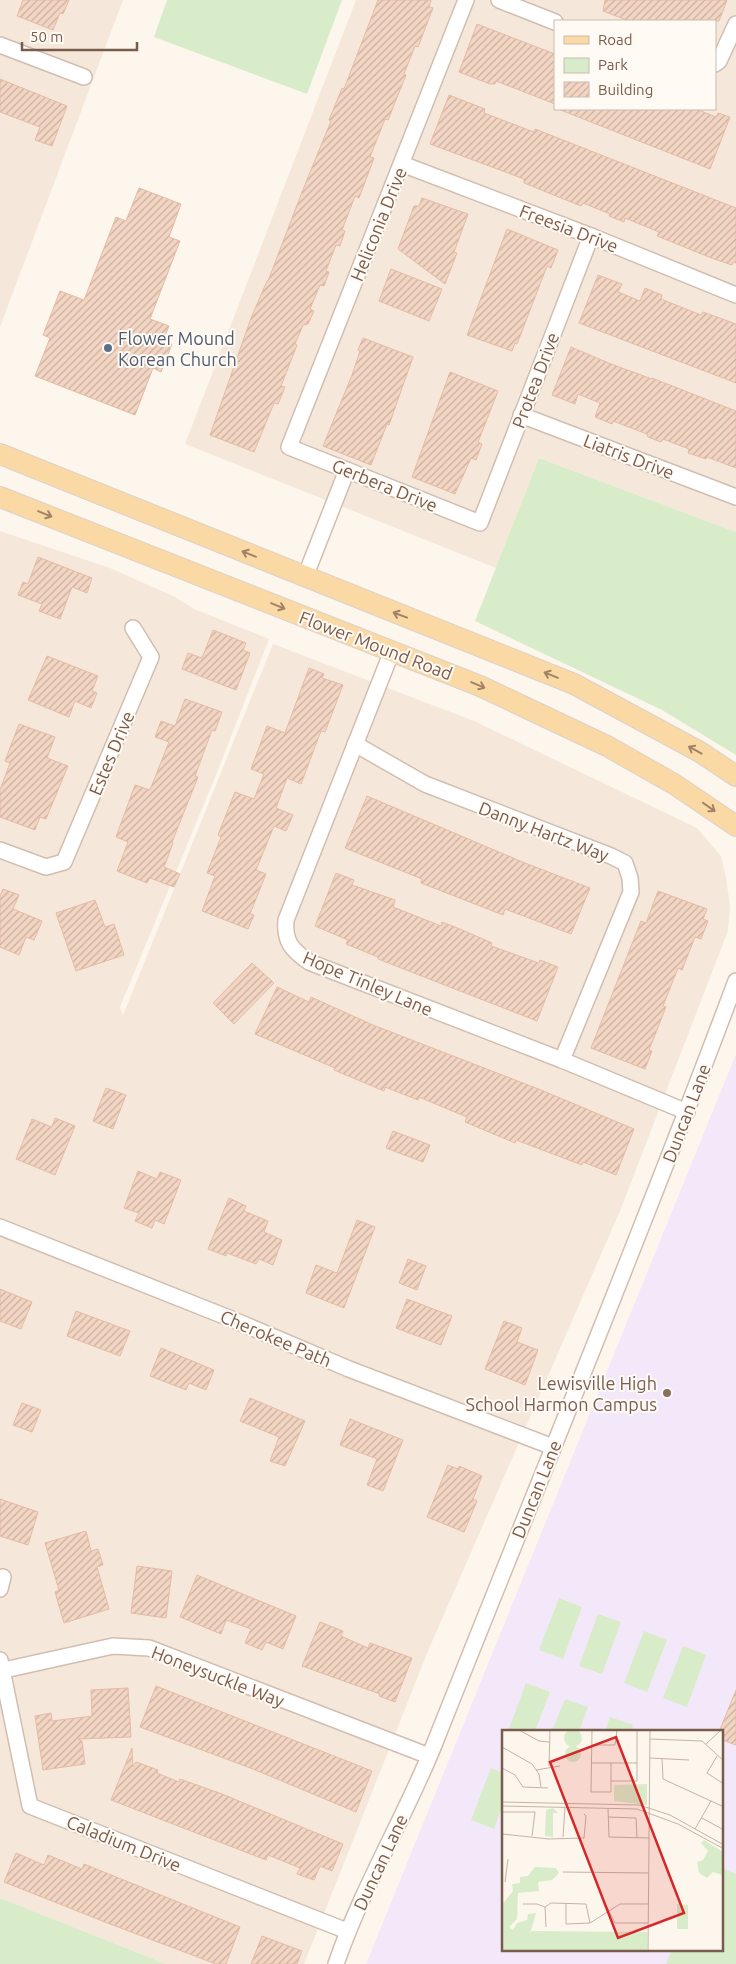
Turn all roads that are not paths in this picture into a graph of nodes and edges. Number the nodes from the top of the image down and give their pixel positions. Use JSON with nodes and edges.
{"nodes":[{"id":1,"x":466,"y":0,"type":"edge"},
{"id":2,"x":499,"y":0,"type":"edge"},
{"id":3,"x":554,"y":22,"type":"edge"},
{"id":4,"x":736,"y":24,"type":"edge"},
{"id":5,"x":0,"y":45,"type":"edge"},
{"id":6,"x":716,"y":63,"type":"edge"},
{"id":7,"x":84,"y":77,"type":"dead end"},
{"id":8,"x":402,"y":164,"type":"junction"},
{"id":9,"x":591,"y":236,"type":"junction"},
{"id":10,"x":736,"y":295,"type":"edge"},
{"id":11,"x":521,"y":415,"type":"junction"},
{"id":12,"x":289,"y":447,"type":"joint"},
{"id":13,"x":0,"y":454,"type":"edge"},
{"id":14,"x":347,"y":470,"type":"junction"},
{"id":15,"x":0,"y":497,"type":"edge"},
{"id":16,"x":736,"y":498,"type":"edge"},
{"id":17,"x":480,"y":523,"type":"joint"},
{"id":18,"x":305,"y":577,"type":"junction"},
{"id":19,"x":133,"y":628,"type":"dead end"},
{"id":20,"x":392,"y":651,"type":"junction"},
{"id":21,"x":355,"y":744,"type":"junction"},
{"id":22,"x":736,"y":776,"type":"edge"},
{"id":23,"x":736,"y":826,"type":"edge"},
{"id":24,"x":0,"y":850,"type":"edge"},
{"id":25,"x":736,"y":981,"type":"edge"},
{"id":26,"x":562,"y":1060,"type":"junction"},
{"id":27,"x":687,"y":1112,"type":"junction"},
{"id":28,"x":0,"y":1227,"type":"edge"},
{"id":29,"x":553,"y":1447,"type":"junction"},
{"id":30,"x":1,"y":1668,"type":"edge"},
{"id":31,"x":429,"y":1756,"type":"junction"},
{"id":32,"x":347,"y":1931,"type":"junction"},
{"id":33,"x":336,"y":1964,"type":"edge"}],
"edges":[{"from":1,"to":8,"type":"street","name":"Heliconia Drive"},
{"from":2,"to":3,"type":"street"},
{"from":4,"to":6,"type":"street"},
{"from":5,"to":7,"type":"street"},
{"from":8,"to":9,"type":"street","name":"Freesia Drive"},
{"from":8,"to":12,"type":"street","name":"Heliconia Drive"},
{"from":9,"to":10,"type":"street","name":"Freesia Drive"},
{"from":9,"to":11,"type":"street","name":"Protea Drive"},
{"from":11,"to":16,"type":"street","name":"Liatris Drive"},
{"from":11,"to":17,"type":"street","name":"Protea Drive"},
{"from":12,"to":14,"type":"street","name":"Gerbera Drive"},
{"from":18,"to":13,"type":"main road","name":"Flower Mound Road","one_way":true},
{"from":14,"to":17,"type":"street","name":"Gerbera Drive"},
{"from":14,"to":18,"type":"street"},
{"from":15,"to":20,"type":"main road","name":"Flower Mound Road","one_way":true},
{"from":22,"to":18,"type":"main road","name":"Flower Mound Road","one_way":true},
{"from":19,"to":24,"type":"street","name":"Estes Drive"},
{"from":20,"to":21,"type":"street","name":"Hope Tinley Lane"},
{"from":20,"to":23,"type":"main road","name":"Flower Mound Road","one_way":true},
{"from":21,"to":26,"type":"street","name":"Danny Hartz Way"},
{"from":21,"to":26,"type":"street","name":"Hope Tinley Lane"},
{"from":25,"to":27,"type":"street","name":"Duncan Lane"},
{"from":26,"to":27,"type":"street","name":"Hope Tinley Lane"},
{"from":27,"to":29,"type":"street","name":"Duncan Lane"},
{"from":28,"to":29,"type":"street","name":"Cherokee Path"},
{"from":29,"to":31,"type":"street","name":"Duncan Lane"},
{"from":30,"to":31,"type":"street","name":"Honeysuckle Way"},
{"from":30,"to":32,"type":"street","name":"Caladium Drive"},
{"from":31,"to":32,"type":"street","name":"Duncan Lane"},
{"from":32,"to":33,"type":"street","name":"Duncan Lane"}]}
